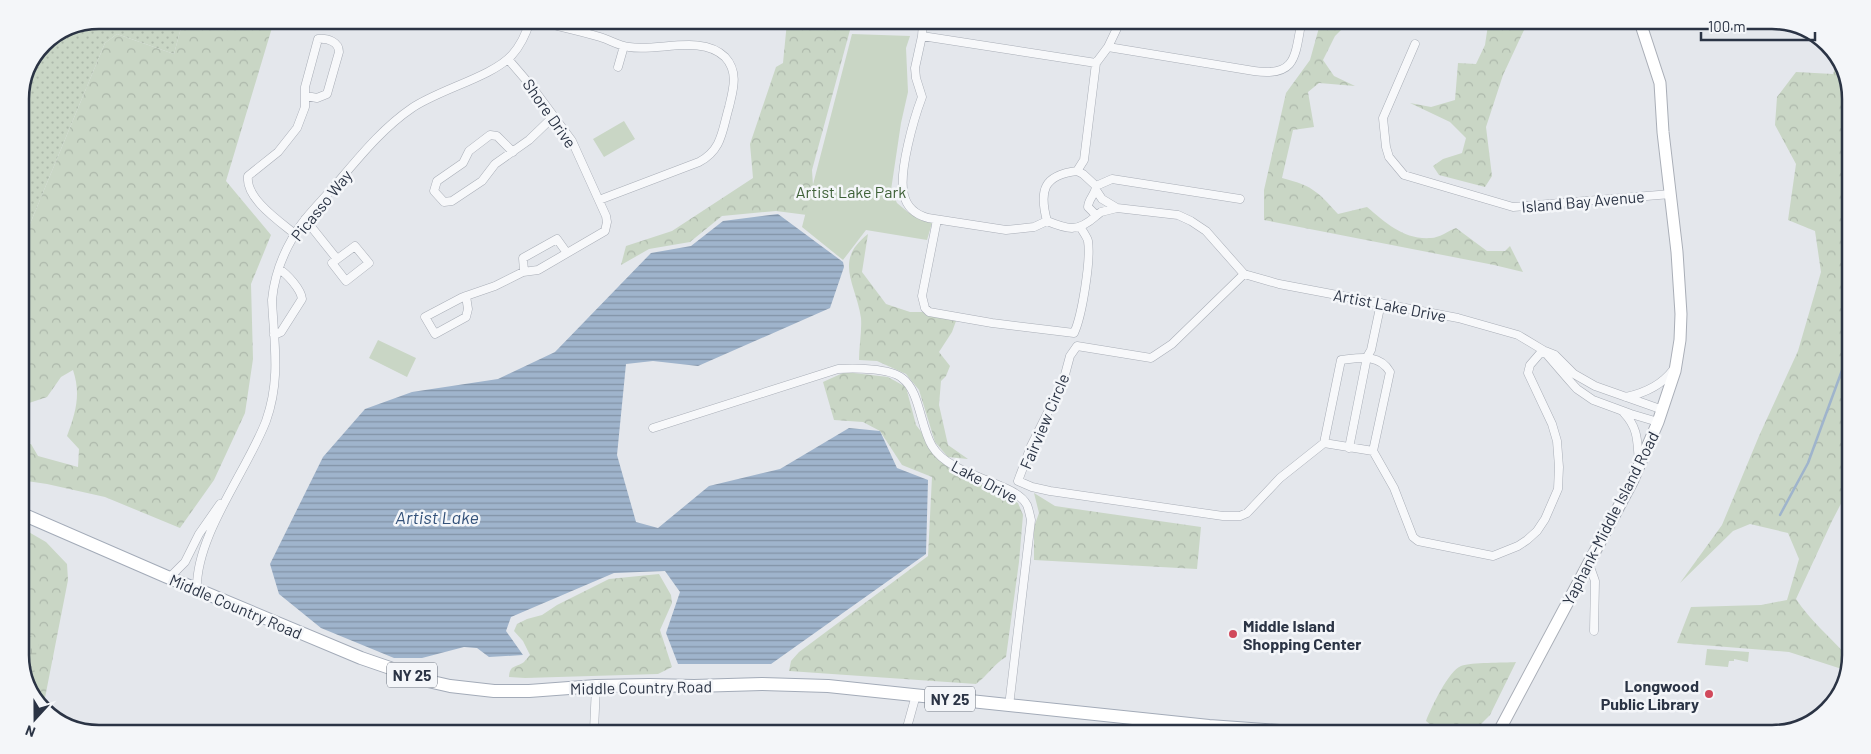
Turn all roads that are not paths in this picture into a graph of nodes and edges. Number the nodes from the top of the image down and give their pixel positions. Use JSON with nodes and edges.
{"nodes":[{"id":1,"x":528,"y":29,"type":"edge"},
{"id":2,"x":569,"y":29,"type":"edge"},
{"id":3,"x":923,"y":29,"type":"edge"},
{"id":4,"x":1117,"y":29,"type":"edge"},
{"id":5,"x":1300,"y":29,"type":"edge"},
{"id":6,"x":1642,"y":29,"type":"edge"},
{"id":7,"x":922,"y":36,"type":"junction"},
{"id":8,"x":1415,"y":44,"type":"dead end"},
{"id":9,"x":624,"y":46,"type":"junction"},
{"id":10,"x":1108,"y":47,"type":"junction"},
{"id":11,"x":508,"y":58,"type":"junction"},
{"id":12,"x":1096,"y":63,"type":"junction"},
{"id":13,"x":618,"y":67,"type":"dead end"},
{"id":14,"x":306,"y":96,"type":"junction"},
{"id":15,"x":554,"y":116,"type":"junction"},
{"id":16,"x":513,"y":152,"type":"junction"},
{"id":17,"x":1077,"y":171,"type":"junction"},
{"id":18,"x":1096,"y":188,"type":"junction"},
{"id":19,"x":1671,"y":194,"type":"junction"},
{"id":20,"x":1240,"y":199,"type":"dead end"},
{"id":21,"x":599,"y":200,"type":"junction"},
{"id":22,"x":1116,"y":208,"type":"junction"},
{"id":23,"x":1096,"y":216,"type":"junction"},
{"id":24,"x":305,"y":219,"type":"junction"},
{"id":25,"x":937,"y":220,"type":"junction"},
{"id":26,"x":1047,"y":220,"type":"junction"},
{"id":27,"x":1081,"y":228,"type":"junction"},
{"id":28,"x":295,"y":234,"type":"junction"},
{"id":29,"x":567,"y":253,"type":"junction"},
{"id":30,"x":337,"y":259,"type":"junction"},
{"id":31,"x":279,"y":269,"type":"junction"},
{"id":32,"x":524,"y":271,"type":"junction"},
{"id":33,"x":1244,"y":274,"type":"junction"},
{"id":34,"x":466,"y":296,"type":"junction"},
{"id":35,"x":1381,"y":303,"type":"junction"},
{"id":36,"x":274,"y":335,"type":"junction"},
{"id":37,"x":1543,"y":350,"type":"junction"},
{"id":38,"x":1367,"y":357,"type":"junction"},
{"id":39,"x":1676,"y":367,"type":"junction"},
{"id":40,"x":1626,"y":397,"type":"junction"},
{"id":41,"x":1663,"y":410,"type":"junction"},
{"id":42,"x":1623,"y":412,"type":"junction"},
{"id":43,"x":1658,"y":422,"type":"junction"},
{"id":44,"x":653,"y":428,"type":"dead end"},
{"id":45,"x":1324,"y":443,"type":"junction"},
{"id":46,"x":1349,"y":448,"type":"junction"},
{"id":47,"x":1373,"y":451,"type":"junction"},
{"id":48,"x":1640,"y":465,"type":"junction"},
{"id":49,"x":235,"y":482,"type":"junction"},
{"id":50,"x":29,"y":517,"type":"edge"},
{"id":51,"x":191,"y":550,"type":"junction"},
{"id":52,"x":202,"y":554,"type":"junction"},
{"id":53,"x":1589,"y":564,"type":"junction"},
{"id":54,"x":169,"y":578,"type":"junction"},
{"id":55,"x":198,"y":590,"type":"junction"},
{"id":56,"x":1594,"y":631,"type":"dead end"},
{"id":57,"x":596,"y":686,"type":"junction"},
{"id":58,"x":916,"y":695,"type":"junction"},
{"id":59,"x":1009,"y":706,"type":"junction"},
{"id":60,"x":594,"y":725,"type":"edge"},
{"id":61,"x":908,"y":725,"type":"edge"},
{"id":62,"x":1173,"y":725,"type":"edge"},
{"id":63,"x":1502,"y":725,"type":"edge"}],
"edges":[{"from":1,"to":11,"type":"street","name":"Picasso Way"},
{"from":2,"to":9,"type":"street"},
{"from":3,"to":7,"type":"street"},
{"from":4,"to":10,"type":"street"},
{"from":5,"to":10,"type":"street"},
{"from":6,"to":19,"type":"main road","name":"Yaphank-Middle Island Road"},
{"from":7,"to":12,"type":"street"},
{"from":7,"to":25,"type":"street"},
{"from":8,"to":19,"type":"street","name":"Island Bay Avenue"},
{"from":9,"to":13,"type":"street"},
{"from":9,"to":21,"type":"street"},
{"from":10,"to":12,"type":"street"},
{"from":11,"to":15,"type":"street","name":"Shore Drive"},
{"from":11,"to":24,"type":"street","name":"Picasso Way"},
{"from":12,"to":17,"type":"street"},
{"from":14,"to":14,"type":"street"},
{"from":14,"to":28,"type":"street"},
{"from":15,"to":16,"type":"street"},
{"from":15,"to":21,"type":"street","name":"Shore Drive"},
{"from":16,"to":16,"type":"street"},
{"from":17,"to":18,"type":"street"},
{"from":17,"to":26,"type":"street"},
{"from":18,"to":20,"type":"street"},
{"from":18,"to":22,"type":"street"},
{"from":18,"to":23,"type":"street"},
{"from":19,"to":39,"type":"main road","name":"Yaphank-Middle Island Road"},
{"from":21,"to":29,"type":"street","name":"Shore Drive"},
{"from":22,"to":23,"type":"street"},
{"from":22,"to":33,"type":"street"},
{"from":23,"to":27,"type":"street"},
{"from":24,"to":28,"type":"street","name":"Picasso Way"},
{"from":24,"to":30,"type":"street"},
{"from":25,"to":26,"type":"street"},
{"from":25,"to":27,"type":"street"},
{"from":26,"to":27,"type":"street"},
{"from":28,"to":31,"type":"street","name":"Picasso Way"},
{"from":29,"to":32,"type":"street"},
{"from":29,"to":32,"type":"street"},
{"from":30,"to":30,"type":"street"},
{"from":31,"to":36,"type":"street","name":"Picasso Way"},
{"from":31,"to":36,"type":"street"},
{"from":32,"to":34,"type":"street"},
{"from":33,"to":35,"type":"street","name":"Artist Lake Drive"},
{"from":33,"to":45,"type":"street","name":"Fairview Circle"},
{"from":34,"to":34,"type":"street"},
{"from":35,"to":37,"type":"street","name":"Artist Lake Drive"},
{"from":35,"to":38,"type":"street"},
{"from":36,"to":49,"type":"street","name":"Picasso Way"},
{"from":37,"to":40,"type":"street"},
{"from":37,"to":42,"type":"street","name":"Artist Lake Drive"},
{"from":37,"to":47,"type":"street"},
{"from":38,"to":45,"type":"street"},
{"from":38,"to":46,"type":"street"},
{"from":38,"to":47,"type":"street"},
{"from":39,"to":40,"type":"street"},
{"from":39,"to":41,"type":"main road","name":"Yaphank-Middle Island Road"},
{"from":40,"to":41,"type":"street"},
{"from":41,"to":43,"type":"main road","name":"Yaphank-Middle Island Road"},
{"from":42,"to":43,"type":"street","name":"Artist Lake Drive"},
{"from":42,"to":48,"type":"street"},
{"from":43,"to":48,"type":"main road","name":"Yaphank-Middle Island Road"},
{"from":44,"to":59,"type":"street","name":"Lake Drive"},
{"from":45,"to":46,"type":"street"},
{"from":46,"to":47,"type":"street"},
{"from":48,"to":53,"type":"main road","name":"Yaphank-Middle Island Road"},
{"from":49,"to":51,"type":"street","name":"Picasso Way"},
{"from":49,"to":52,"type":"street","name":"Picasso Way"},
{"from":50,"to":54,"type":"main road","name":"Middle Country Road","number":"NY 25"},
{"from":51,"to":52,"type":"street"},
{"from":51,"to":54,"type":"street","name":"Picasso Way"},
{"from":52,"to":55,"type":"street","name":"Picasso Way"},
{"from":53,"to":56,"type":"street"},
{"from":53,"to":63,"type":"main road","name":"Yaphank-Middle Island Road"},
{"from":54,"to":55,"type":"main road","name":"Middle Country Road","number":"NY 25"},
{"from":55,"to":57,"type":"main road","name":"Middle Country Road","number":"NY 25"},
{"from":57,"to":58,"type":"main road","name":"Middle Country Road","number":"NY 25"},
{"from":57,"to":60,"type":"street"},
{"from":58,"to":59,"type":"main road","name":"Middle Country Road","number":"NY 25"},
{"from":58,"to":61,"type":"street"},
{"from":59,"to":62,"type":"main road","name":"Middle Country Road","number":"NY 25"}]}
